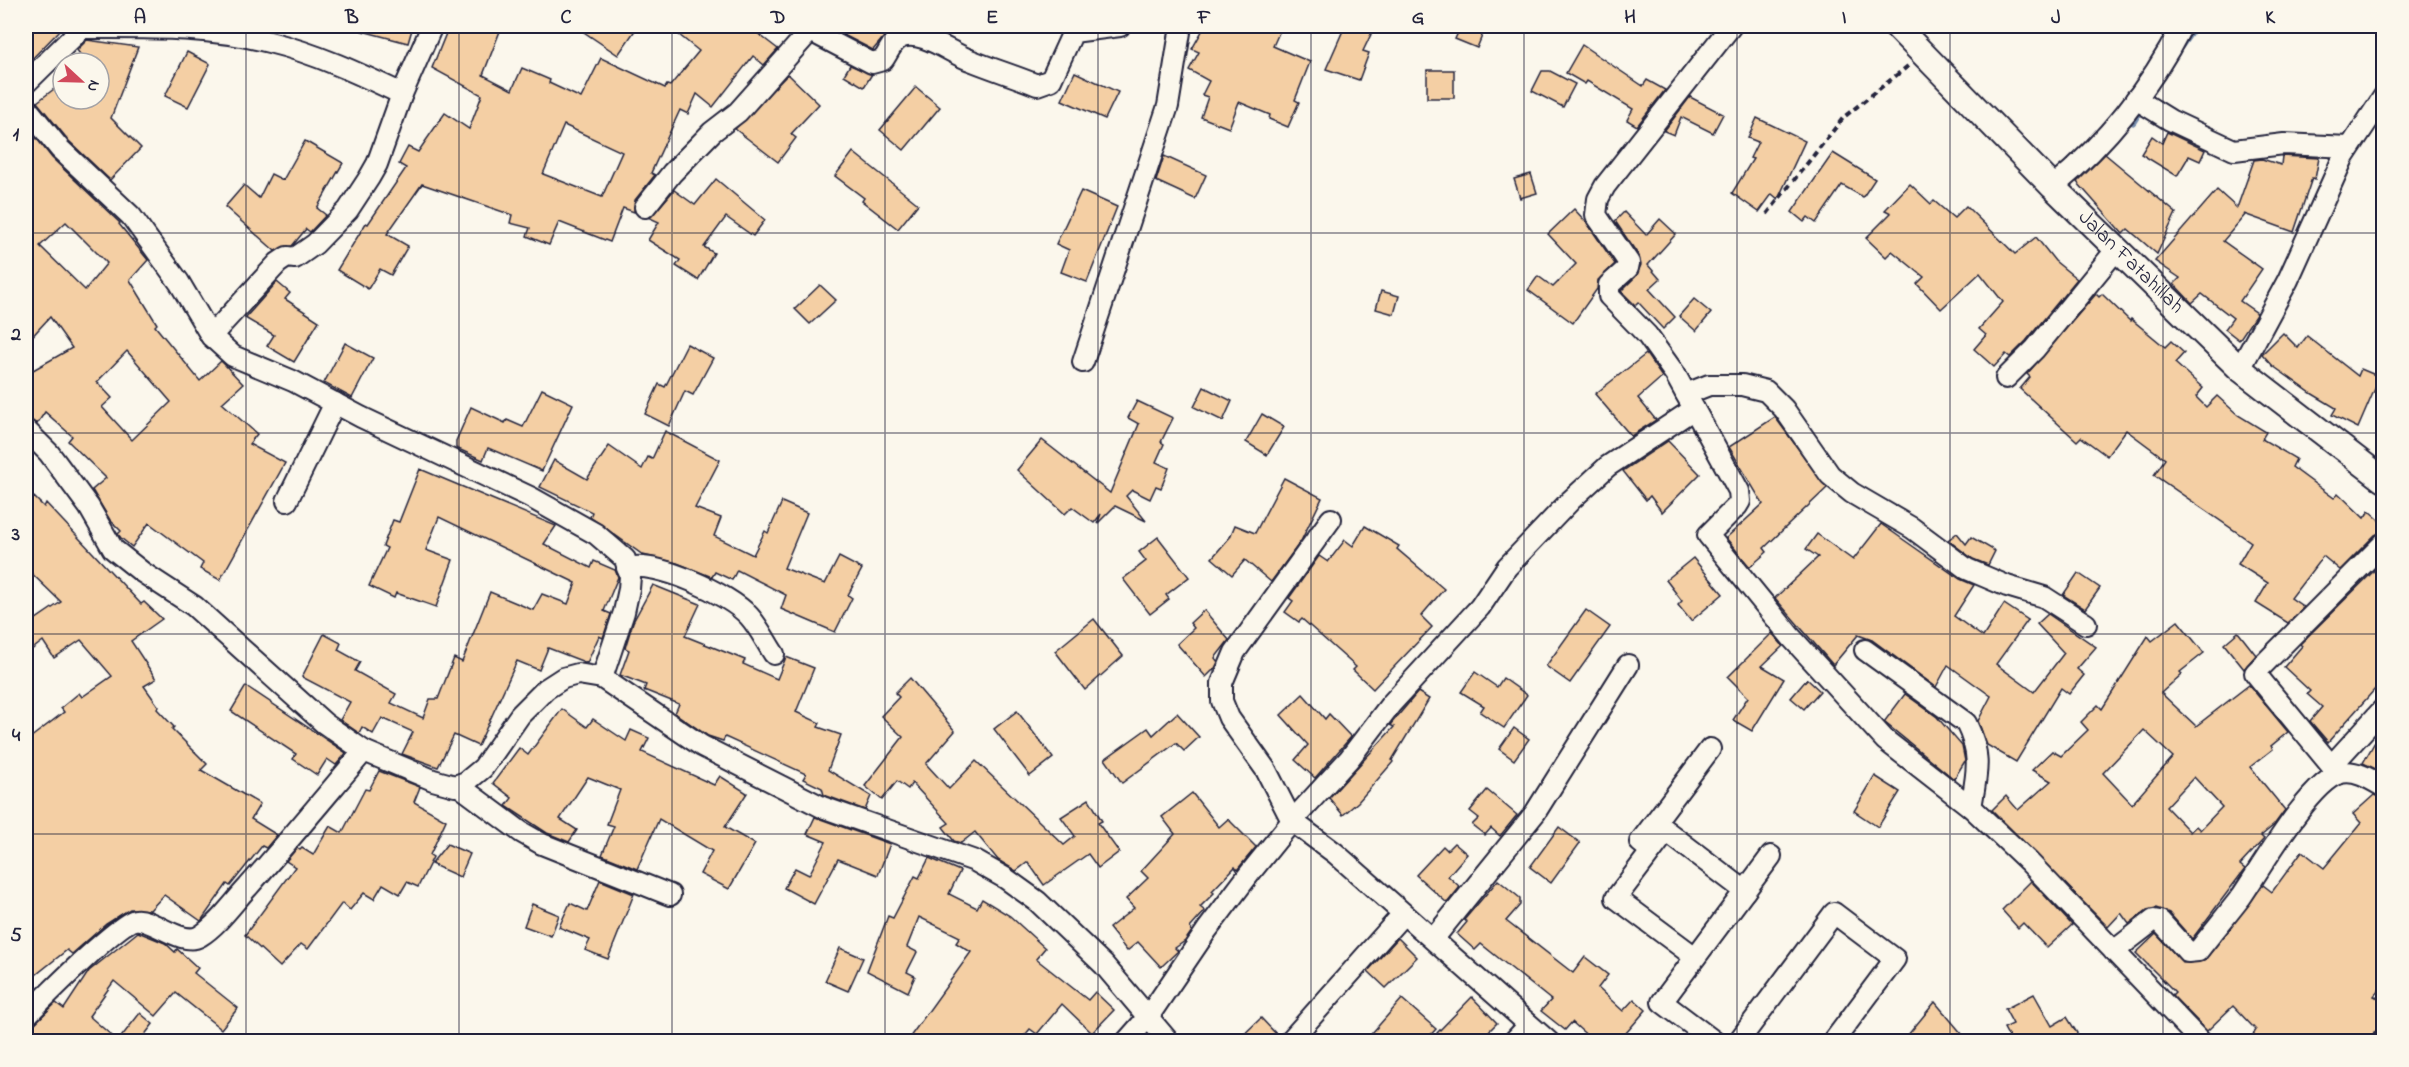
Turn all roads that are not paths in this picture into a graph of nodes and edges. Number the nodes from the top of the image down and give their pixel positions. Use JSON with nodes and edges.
{"nodes":[{"id":1,"x":432,"y":26,"type":"edge"},
{"id":2,"x":1120,"y":26,"type":"edge"},
{"id":3,"x":1181,"y":26,"type":"edge"},
{"id":4,"x":1731,"y":26,"type":"edge"},
{"id":5,"x":1896,"y":26,"type":"edge"},
{"id":6,"x":2182,"y":26,"type":"edge"},
{"id":7,"x":81,"y":28,"type":"edge"},
{"id":8,"x":806,"y":28,"type":"edge"},
{"id":9,"x":26,"y":83,"type":"edge"},
{"id":10,"x":402,"y":94,"type":"junction"},
{"id":11,"x":2384,"y":96,"type":"edge"},
{"id":12,"x":2142,"y":103,"type":"junction"},
{"id":13,"x":26,"y":107,"type":"edge"},
{"id":14,"x":2349,"y":147,"type":"junction"},
{"id":15,"x":2053,"y":187,"type":"junction"},
{"id":16,"x":645,"y":207,"type":"dead end"},
{"id":17,"x":2116,"y":249,"type":"junction"},
{"id":18,"x":211,"y":336,"type":"junction"},
{"id":19,"x":1083,"y":362,"type":"dead end"},
{"id":20,"x":2240,"y":369,"type":"junction"},
{"id":21,"x":2006,"y":378,"type":"dead end"},
{"id":22,"x":1690,"y":402,"type":"junction"},
{"id":23,"x":335,"y":403,"type":"junction"},
{"id":24,"x":26,"y":430,"type":"edge"},
{"id":25,"x":2384,"y":480,"type":"edge"},
{"id":26,"x":287,"y":501,"type":"dead end"},
{"id":27,"x":1331,"y":519,"type":"dead end"},
{"id":28,"x":2384,"y":543,"type":"edge"},
{"id":29,"x":627,"y":568,"type":"junction"},
{"id":30,"x":2086,"y":624,"type":"dead end"},
{"id":31,"x":1864,"y":650,"type":"dead end"},
{"id":32,"x":774,"y":654,"type":"dead end"},
{"id":33,"x":1628,"y":665,"type":"dead end"},
{"id":34,"x":602,"y":678,"type":"junction"},
{"id":35,"x":2384,"y":708,"type":"edge"},
{"id":36,"x":1710,"y":749,"type":"dead end"},
{"id":37,"x":364,"y":751,"type":"junction"},
{"id":38,"x":2336,"y":769,"type":"junction"},
{"id":39,"x":458,"y":785,"type":"junction"},
{"id":40,"x":2384,"y":787,"type":"edge"},
{"id":41,"x":1971,"y":807,"type":"junction"},
{"id":42,"x":1293,"y":821,"type":"junction"},
{"id":43,"x":1660,"y":827,"type":"junction"},
{"id":44,"x":1771,"y":856,"type":"dead end"},
{"id":45,"x":1745,"y":891,"type":"junction"},
{"id":46,"x":670,"y":895,"type":"dead end"},
{"id":47,"x":1403,"y":914,"type":"junction"},
{"id":48,"x":1434,"y":938,"type":"junction"},
{"id":49,"x":2114,"y":951,"type":"junction"},
{"id":50,"x":1695,"y":957,"type":"junction"},
{"id":51,"x":26,"y":1016,"type":"edge"},
{"id":52,"x":1148,"y":1017,"type":"junction"},
{"id":53,"x":1528,"y":1025,"type":"junction"},
{"id":54,"x":1126,"y":1041,"type":"edge"},
{"id":55,"x":1168,"y":1041,"type":"edge"},
{"id":56,"x":1289,"y":1041,"type":"edge"},
{"id":57,"x":1514,"y":1041,"type":"edge"},
{"id":58,"x":1549,"y":1041,"type":"edge"},
{"id":59,"x":1714,"y":1041,"type":"edge"},
{"id":60,"x":1738,"y":1041,"type":"edge"},
{"id":61,"x":1833,"y":1041,"type":"edge"},
{"id":62,"x":2202,"y":1041,"type":"edge"}],
"edges":[{"from":1,"to":10,"type":"street"},
{"from":2,"to":8,"type":"street"},
{"from":3,"to":19,"type":"street"},
{"from":4,"to":22,"type":"street"},
{"from":5,"to":15,"type":"street","name":"Jalan Fatahillah"},
{"from":6,"to":12,"type":"street"},
{"from":7,"to":9,"type":"street"},
{"from":7,"to":10,"type":"street"},
{"from":8,"to":16,"type":"street"},
{"from":10,"to":18,"type":"street"},
{"from":11,"to":14,"type":"street"},
{"from":12,"to":14,"type":"street"},
{"from":12,"to":15,"type":"street"},
{"from":13,"to":18,"type":"street"},
{"from":14,"to":20,"type":"street"},
{"from":15,"to":17,"type":"street","name":"Jalan Fatahillah"},
{"from":17,"to":20,"type":"street","name":"Jalan Fatahillah"},
{"from":17,"to":21,"type":"street"},
{"from":18,"to":23,"type":"street"},
{"from":20,"to":25,"type":"street","name":"Jalan Fatahillah"},
{"from":22,"to":30,"type":"street"},
{"from":22,"to":41,"type":"street"},
{"from":22,"to":42,"type":"street"},
{"from":23,"to":26,"type":"street"},
{"from":23,"to":29,"type":"street"},
{"from":24,"to":37,"type":"street"},
{"from":27,"to":42,"type":"street"},
{"from":28,"to":38,"type":"street"},
{"from":29,"to":32,"type":"street"},
{"from":29,"to":34,"type":"street"},
{"from":31,"to":41,"type":"street"},
{"from":33,"to":48,"type":"street"},
{"from":34,"to":39,"type":"street"},
{"from":34,"to":52,"type":"street"},
{"from":35,"to":38,"type":"street"},
{"from":36,"to":43,"type":"street"},
{"from":37,"to":39,"type":"street"},
{"from":37,"to":51,"type":"street"},
{"from":38,"to":40,"type":"street"},
{"from":38,"to":49,"type":"street"},
{"from":39,"to":46,"type":"street"},
{"from":41,"to":49,"type":"street"},
{"from":42,"to":47,"type":"street"},
{"from":42,"to":52,"type":"street"},
{"from":43,"to":45,"type":"street"},
{"from":43,"to":50,"type":"street"},
{"from":44,"to":45,"type":"street"},
{"from":45,"to":50,"type":"street"},
{"from":47,"to":48,"type":"street"},
{"from":47,"to":56,"type":"street"},
{"from":48,"to":53,"type":"street"},
{"from":49,"to":62,"type":"street"},
{"from":50,"to":59,"type":"street"},
{"from":52,"to":54,"type":"street"},
{"from":52,"to":55,"type":"street"},
{"from":53,"to":57,"type":"street"},
{"from":53,"to":58,"type":"street"},
{"from":60,"to":61,"type":"street"}]}
